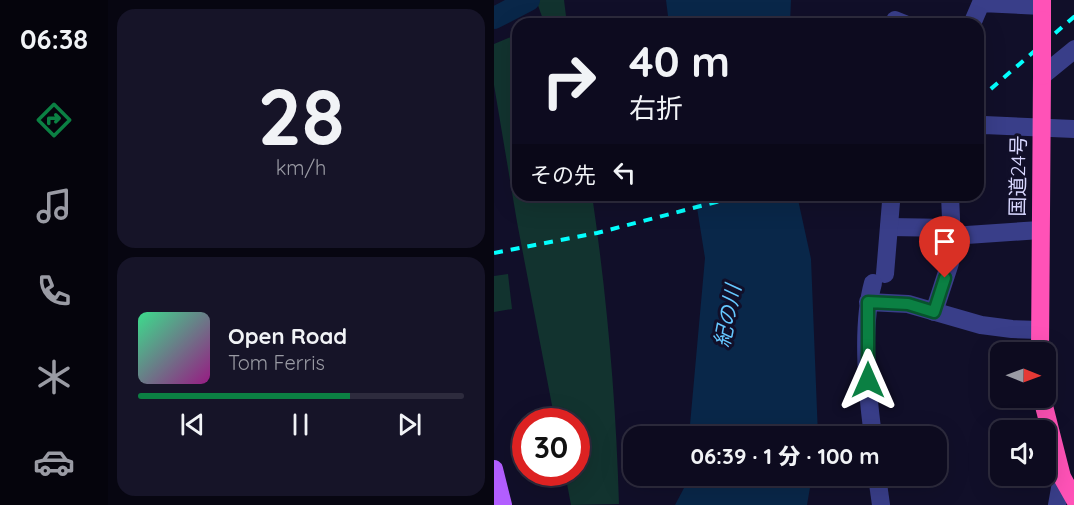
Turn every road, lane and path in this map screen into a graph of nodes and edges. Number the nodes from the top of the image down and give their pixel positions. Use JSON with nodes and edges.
{"nodes":[{"id":1,"x":981,"y":2,"type":"edge"},
{"id":2,"x":1042,"y":8,"type":"edge"},
{"id":3,"x":974,"y":18,"type":"edge"},
{"id":4,"x":1074,"y":49,"type":"edge"},
{"id":5,"x":1042,"y":76,"type":"junction"},
{"id":6,"x":984,"y":127,"type":"edge"},
{"id":7,"x":1040,"y":128,"type":"junction"},
{"id":8,"x":1074,"y":129,"type":"edge"},
{"id":9,"x":950,"y":201,"type":"edge"},
{"id":10,"x":891,"y":202,"type":"dead end"},
{"id":11,"x":888,"y":227,"type":"junction"},
{"id":12,"x":1040,"y":230,"type":"junction"},
{"id":13,"x":952,"y":232,"type":"junction"},
{"id":14,"x":868,"y":302,"type":"junction"},
{"id":15,"x":934,"y":312,"type":"junction"},
{"id":16,"x":1039,"y":330,"type":"junction"},
{"id":17,"x":1040,"y":342,"type":"edge"},
{"id":18,"x":1045,"y":408,"type":"edge"},
{"id":19,"x":872,"y":426,"type":"edge"},
{"id":20,"x":494,"y":469,"type":"edge"},
{"id":21,"x":1062,"y":477,"type":"junction"},
{"id":22,"x":878,"y":486,"type":"edge"},
{"id":23,"x":1074,"y":500,"type":"edge"},
{"id":24,"x":503,"y":505,"type":"edge"},
{"id":25,"x":881,"y":505,"type":"edge"},
{"id":26,"x":1057,"y":505,"type":"edge"}],
"edges":[{"from":1,"to":2,"type":"street"},
{"from":1,"to":3,"type":"street"},
{"from":2,"to":5,"type":"highway","name":"国道24号","bridge":true},
{"from":4,"to":5,"type":"street"},
{"from":5,"to":7,"type":"highway","name":"国道24号"},
{"from":6,"to":7,"type":"street"},
{"from":7,"to":8,"type":"street"},
{"from":7,"to":12,"type":"highway","name":"国道24号"},
{"from":9,"to":13,"type":"street"},
{"from":10,"to":11,"type":"street"},
{"from":11,"to":13,"type":"street"},
{"from":11,"to":14,"type":"street"},
{"from":12,"to":13,"type":"street"},
{"from":12,"to":16,"type":"highway","name":"国道24号"},
{"from":13,"to":15,"type":"street"},
{"from":14,"to":15,"type":"street"},
{"from":14,"to":19,"type":"street"},
{"from":15,"to":16,"type":"street"},
{"from":16,"to":17,"type":"highway","name":"国道24号"},
{"from":18,"to":21,"type":"highway"},
{"from":20,"to":24,"type":"main road"},
{"from":21,"to":23,"type":"highway"},
{"from":21,"to":26,"type":"street"},
{"from":22,"to":25,"type":"street"}]}
